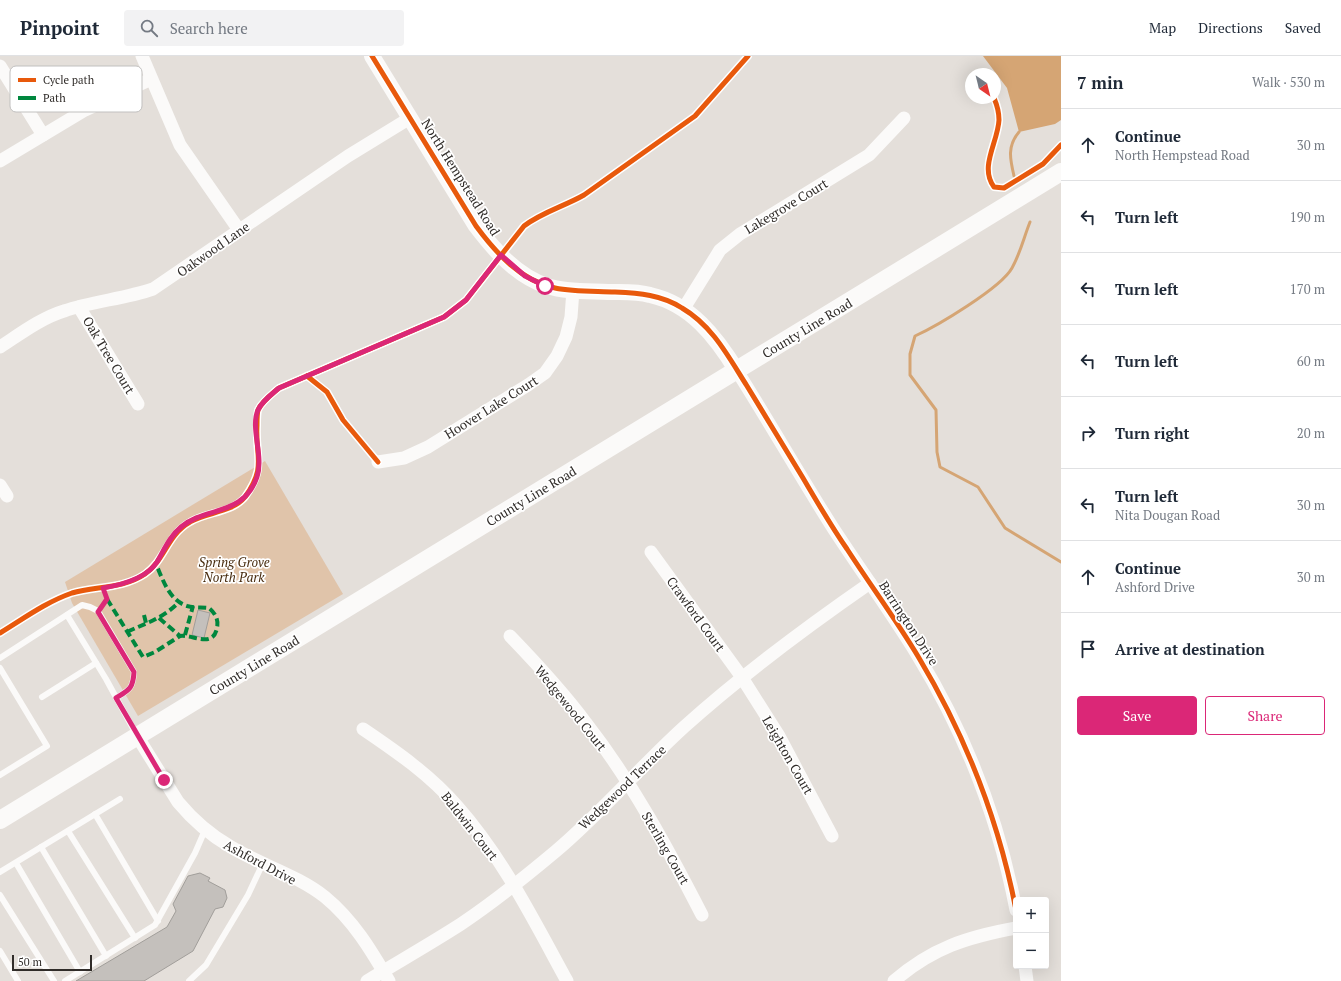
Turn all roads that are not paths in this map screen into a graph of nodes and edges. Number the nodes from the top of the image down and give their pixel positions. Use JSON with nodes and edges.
{"nodes":[{"id":1,"x":142,"y":56,"type":"edge"},
{"id":2,"x":372,"y":56,"type":"edge"},
{"id":3,"x":0,"y":66,"type":"edge"},
{"id":4,"x":151,"y":79,"type":"junction"},
{"id":5,"x":10,"y":82,"type":"edge"},
{"id":6,"x":142,"y":83,"type":"edge"},
{"id":7,"x":29,"y":112,"type":"edge"},
{"id":8,"x":82,"y":112,"type":"edge"},
{"id":9,"x":410,"y":118,"type":"junction"},
{"id":10,"x":904,"y":118,"type":"dead end"},
{"id":11,"x":43,"y":135,"type":"junction"},
{"id":12,"x":0,"y":161,"type":"edge"},
{"id":13,"x":1061,"y":172,"type":"edge"},
{"id":14,"x":239,"y":230,"type":"junction"},
{"id":15,"x":573,"y":290,"type":"junction"},
{"id":16,"x":79,"y":307,"type":"junction"},
{"id":17,"x":684,"y":308,"type":"junction"},
{"id":18,"x":0,"y":347,"type":"edge"},
{"id":19,"x":737,"y":371,"type":"junction"},
{"id":20,"x":138,"y":404,"type":"dead end"},
{"id":21,"x":378,"y":462,"type":"dead end"},
{"id":22,"x":651,"y":552,"type":"dead end"},
{"id":23,"x":870,"y":583,"type":"junction"},
{"id":24,"x":67,"y":615,"type":"junction"},
{"id":25,"x":510,"y":636,"type":"dead end"},
{"id":26,"x":0,"y":658,"type":"edge"},
{"id":27,"x":96,"y":663,"type":"junction"},
{"id":28,"x":0,"y":668,"type":"edge"},
{"id":29,"x":741,"y":676,"type":"junction"},
{"id":30,"x":42,"y":697,"type":"dead end"},
{"id":31,"x":116,"y":698,"type":"junction"},
{"id":32,"x":363,"y":729,"type":"dead end"},
{"id":33,"x":138,"y":736,"type":"junction"},
{"id":34,"x":0,"y":774,"type":"edge"},
{"id":35,"x":626,"y":783,"type":"junction"},
{"id":36,"x":120,"y":799,"type":"dead end"},
{"id":37,"x":95,"y":814,"type":"junction"},
{"id":38,"x":0,"y":820,"type":"edge"},
{"id":39,"x":205,"y":830,"type":"junction"},
{"id":40,"x":68,"y":831,"type":"junction"},
{"id":41,"x":832,"y":836,"type":"dead end"},
{"id":42,"x":41,"y":847,"type":"junction"},
{"id":43,"x":16,"y":863,"type":"junction"},
{"id":44,"x":263,"y":863,"type":"junction"},
{"id":45,"x":0,"y":872,"type":"edge"},
{"id":46,"x":514,"y":886,"type":"junction"},
{"id":47,"x":0,"y":895,"type":"edge"},
{"id":48,"x":1013,"y":897,"type":"edge"},
{"id":49,"x":702,"y":915,"type":"dead end"},
{"id":50,"x":158,"y":920,"type":"junction"},
{"id":51,"x":1013,"y":929,"type":"edge"},
{"id":52,"x":135,"y":938,"type":"junction"},
{"id":53,"x":0,"y":951,"type":"edge"},
{"id":54,"x":106,"y":956,"type":"junction"},
{"id":55,"x":1026,"y":969,"type":"edge"},
{"id":56,"x":80,"y":972,"type":"junction"},
{"id":57,"x":386,"y":976,"type":"edge"},
{"id":58,"x":18,"y":981,"type":"edge"},
{"id":59,"x":54,"y":981,"type":"edge"},
{"id":60,"x":65,"y":981,"type":"edge"},
{"id":61,"x":189,"y":981,"type":"edge"},
{"id":62,"x":367,"y":981,"type":"edge"},
{"id":63,"x":567,"y":981,"type":"edge"},
{"id":64,"x":894,"y":981,"type":"edge"},
{"id":65,"x":1027,"y":981,"type":"edge"}],
"edges":[{"from":1,"to":4,"type":"street"},
{"from":2,"to":9,"type":"street","name":"North Hempstead Road"},
{"from":3,"to":5,"type":"street"},
{"from":4,"to":6,"type":"street"},
{"from":4,"to":14,"type":"street"},
{"from":7,"to":11,"type":"street"},
{"from":8,"to":11,"type":"street"},
{"from":9,"to":14,"type":"street","name":"Oakwood Lane"},
{"from":9,"to":15,"type":"street","name":"North Hempstead Road"},
{"from":10,"to":17,"type":"street","name":"Lakegrove Court"},
{"from":11,"to":12,"type":"street"},
{"from":13,"to":19,"type":"main road","name":"County Line Road"},
{"from":14,"to":16,"type":"street","name":"Oakwood Lane"},
{"from":15,"to":17,"type":"street","name":"North Hempstead Road"},
{"from":15,"to":21,"type":"street","name":"Hoover Lake Court"},
{"from":16,"to":18,"type":"street","name":"Oakwood Lane"},
{"from":16,"to":20,"type":"street","name":"Oak Tree Court"},
{"from":17,"to":19,"type":"street","name":"North Hempstead Road"},
{"from":19,"to":23,"type":"street","name":"Barrington Drive"},
{"from":19,"to":33,"type":"main road","name":"County Line Road"},
{"from":22,"to":29,"type":"street","name":"Crawford Court"},
{"from":23,"to":29,"type":"street","name":"Wedgewood Terrace"},
{"from":23,"to":48,"type":"street","name":"Barrington Drive"},
{"from":24,"to":26,"type":"lane"},
{"from":24,"to":27,"type":"lane"},
{"from":24,"to":31,"type":"lane"},
{"from":25,"to":35,"type":"street","name":"Wedgewood Court"},
{"from":27,"to":30,"type":"lane"},
{"from":27,"to":31,"type":"lane"},
{"from":28,"to":34,"type":"lane"},
{"from":29,"to":35,"type":"street","name":"Wedgewood Terrace"},
{"from":29,"to":41,"type":"street","name":"Leighton Court"},
{"from":31,"to":33,"type":"lane"},
{"from":32,"to":46,"type":"street","name":"Baldwin Court"},
{"from":33,"to":38,"type":"main road","name":"County Line Road"},
{"from":33,"to":39,"type":"street","name":"Ashford Drive"},
{"from":35,"to":46,"type":"street","name":"Wedgewood Terrace"},
{"from":35,"to":49,"type":"street","name":"Sterling Court"},
{"from":36,"to":37,"type":"lane"},
{"from":37,"to":40,"type":"lane"},
{"from":37,"to":50,"type":"lane"},
{"from":39,"to":44,"type":"street","name":"Ashford Drive"},
{"from":39,"to":50,"type":"lane"},
{"from":40,"to":42,"type":"lane"},
{"from":40,"to":52,"type":"lane"},
{"from":42,"to":43,"type":"lane"},
{"from":42,"to":54,"type":"lane"},
{"from":43,"to":45,"type":"lane"},
{"from":43,"to":56,"type":"lane"},
{"from":44,"to":57,"type":"street","name":"Ashford Drive"},
{"from":44,"to":61,"type":"lane"},
{"from":46,"to":57,"type":"street","name":"Wedgewood Terrace"},
{"from":46,"to":63,"type":"street","name":"Baldwin Court"},
{"from":47,"to":59,"type":"lane"},
{"from":50,"to":52,"type":"lane"},
{"from":51,"to":64,"type":"street"},
{"from":52,"to":54,"type":"lane"},
{"from":53,"to":58,"type":"lane"},
{"from":54,"to":56,"type":"lane"},
{"from":55,"to":65,"type":"street"},
{"from":56,"to":60,"type":"lane"},
{"from":57,"to":62,"type":"street","name":"Wedgewood Terrace"}]}
